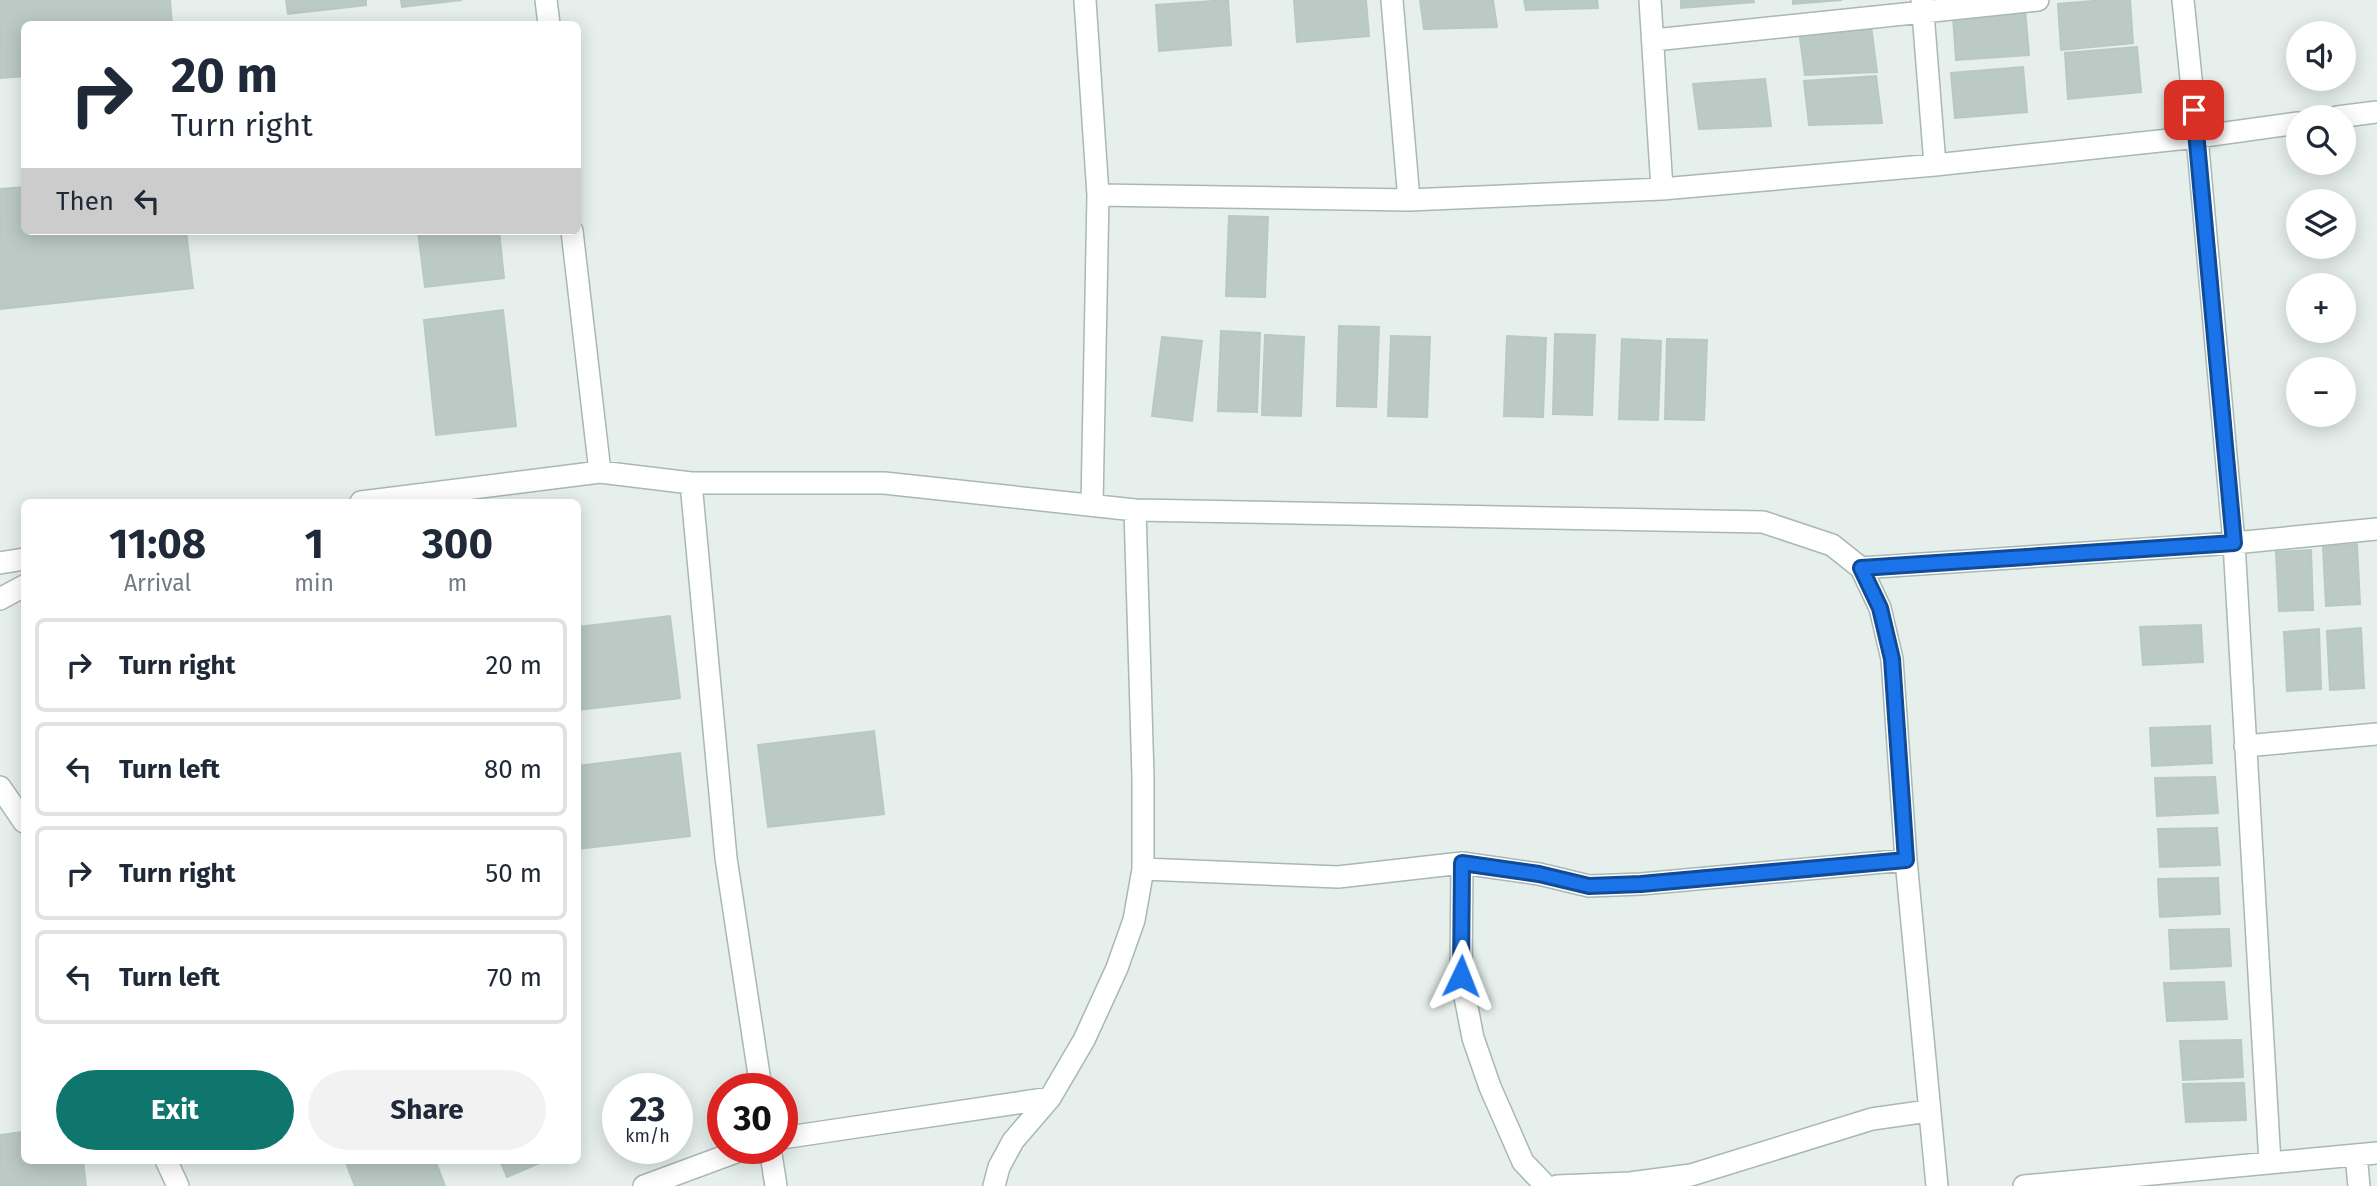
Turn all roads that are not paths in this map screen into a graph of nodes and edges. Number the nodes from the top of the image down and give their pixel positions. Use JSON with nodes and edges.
{"nodes":[{"id":1,"x":546,"y":0,"type":"edge"},
{"id":2,"x":1085,"y":0,"type":"edge"},
{"id":3,"x":1392,"y":0,"type":"edge"},
{"id":4,"x":1650,"y":0,"type":"edge"},
{"id":5,"x":2038,"y":0,"type":"edge"},
{"id":6,"x":2183,"y":0,"type":"edge"},
{"id":7,"x":1922,"y":5,"type":"edge"},
{"id":8,"x":549,"y":21,"type":"edge"},
{"id":9,"x":1654,"y":40,"type":"junction"},
{"id":10,"x":2377,"y":112,"type":"edge"},
{"id":11,"x":2356,"y":115,"type":"edge"},
{"id":12,"x":2286,"y":125,"type":"edge"},
{"id":13,"x":2197,"y":137,"type":"junction"},
{"id":14,"x":1935,"y":165,"type":"junction"},
{"id":15,"x":1662,"y":188,"type":"junction"},
{"id":16,"x":1098,"y":195,"type":"junction"},
{"id":17,"x":1409,"y":200,"type":"junction"},
{"id":18,"x":572,"y":235,"type":"edge"},
{"id":19,"x":600,"y":472,"type":"junction"},
{"id":20,"x":691,"y":483,"type":"junction"},
{"id":21,"x":385,"y":499,"type":"edge"},
{"id":22,"x":1093,"y":505,"type":"junction"},
{"id":23,"x":1135,"y":510,"type":"junction"},
{"id":24,"x":2377,"y":529,"type":"edge"},
{"id":25,"x":2234,"y":543,"type":"junction"},
{"id":26,"x":21,"y":560,"type":"edge"},
{"id":27,"x":0,"y":563,"type":"edge"},
{"id":28,"x":1861,"y":568,"type":"junction"},
{"id":29,"x":21,"y":588,"type":"edge"},
{"id":30,"x":0,"y":599,"type":"edge"},
{"id":31,"x":2377,"y":734,"type":"edge"},
{"id":32,"x":2245,"y":746,"type":"junction"},
{"id":33,"x":0,"y":787,"type":"edge"},
{"id":34,"x":21,"y":818,"type":"edge"},
{"id":35,"x":1906,"y":860,"type":"junction"},
{"id":36,"x":1462,"y":863,"type":"junction"},
{"id":37,"x":1143,"y":869,"type":"junction"},
{"id":38,"x":759,"y":1073,"type":"edge"},
{"id":39,"x":1050,"y":1098,"type":"junction"},
{"id":40,"x":1928,"y":1111,"type":"junction"},
{"id":41,"x":798,"y":1136,"type":"edge"},
{"id":42,"x":2367,"y":1154,"type":"edge"},
{"id":43,"x":707,"y":1163,"type":"edge"},
{"id":44,"x":2270,"y":1163,"type":"junction"},
{"id":45,"x":168,"y":1164,"type":"edge"},
{"id":46,"x":773,"y":1164,"type":"edge"},
{"id":47,"x":178,"y":1186,"type":"edge"},
{"id":48,"x":644,"y":1186,"type":"edge"},
{"id":49,"x":776,"y":1186,"type":"edge"},
{"id":50,"x":994,"y":1186,"type":"edge"},
{"id":51,"x":1546,"y":1186,"type":"edge"},
{"id":52,"x":1557,"y":1186,"type":"edge"},
{"id":53,"x":1937,"y":1186,"type":"edge"},
{"id":54,"x":2024,"y":1186,"type":"edge"},
{"id":55,"x":2359,"y":1186,"type":"edge"}],
"edges":[{"from":1,"to":8,"type":"street"},
{"from":2,"to":16,"type":"street"},
{"from":3,"to":17,"type":"street"},
{"from":4,"to":9,"type":"street"},
{"from":5,"to":7,"type":"street"},
{"from":6,"to":13,"type":"street"},
{"from":7,"to":9,"type":"street"},
{"from":7,"to":14,"type":"street"},
{"from":9,"to":15,"type":"street"},
{"from":10,"to":11,"type":"street"},
{"from":12,"to":13,"type":"street"},
{"from":13,"to":14,"type":"street"},
{"from":13,"to":25,"type":"street"},
{"from":14,"to":15,"type":"street"},
{"from":15,"to":17,"type":"street"},
{"from":16,"to":17,"type":"street"},
{"from":16,"to":22,"type":"street"},
{"from":18,"to":19,"type":"street"},
{"from":19,"to":20,"type":"street"},
{"from":19,"to":21,"type":"street"},
{"from":20,"to":22,"type":"street"},
{"from":20,"to":38,"type":"street"},
{"from":22,"to":23,"type":"street"},
{"from":23,"to":28,"type":"street"},
{"from":23,"to":37,"type":"street"},
{"from":24,"to":25,"type":"street"},
{"from":25,"to":28,"type":"street"},
{"from":25,"to":32,"type":"street"},
{"from":26,"to":27,"type":"street"},
{"from":28,"to":35,"type":"street"},
{"from":29,"to":30,"type":"street"},
{"from":31,"to":32,"type":"street"},
{"from":32,"to":44,"type":"street"},
{"from":33,"to":34,"type":"street"},
{"from":35,"to":36,"type":"street"},
{"from":35,"to":40,"type":"street"},
{"from":36,"to":37,"type":"street"},
{"from":36,"to":51,"type":"street"},
{"from":37,"to":39,"type":"street"},
{"from":39,"to":41,"type":"street"},
{"from":39,"to":50,"type":"street"},
{"from":40,"to":52,"type":"street"},
{"from":40,"to":53,"type":"street"},
{"from":42,"to":44,"type":"street"},
{"from":42,"to":55,"type":"street"},
{"from":43,"to":48,"type":"street"},
{"from":44,"to":54,"type":"street"},
{"from":45,"to":47,"type":"street"},
{"from":46,"to":49,"type":"street"}]}
